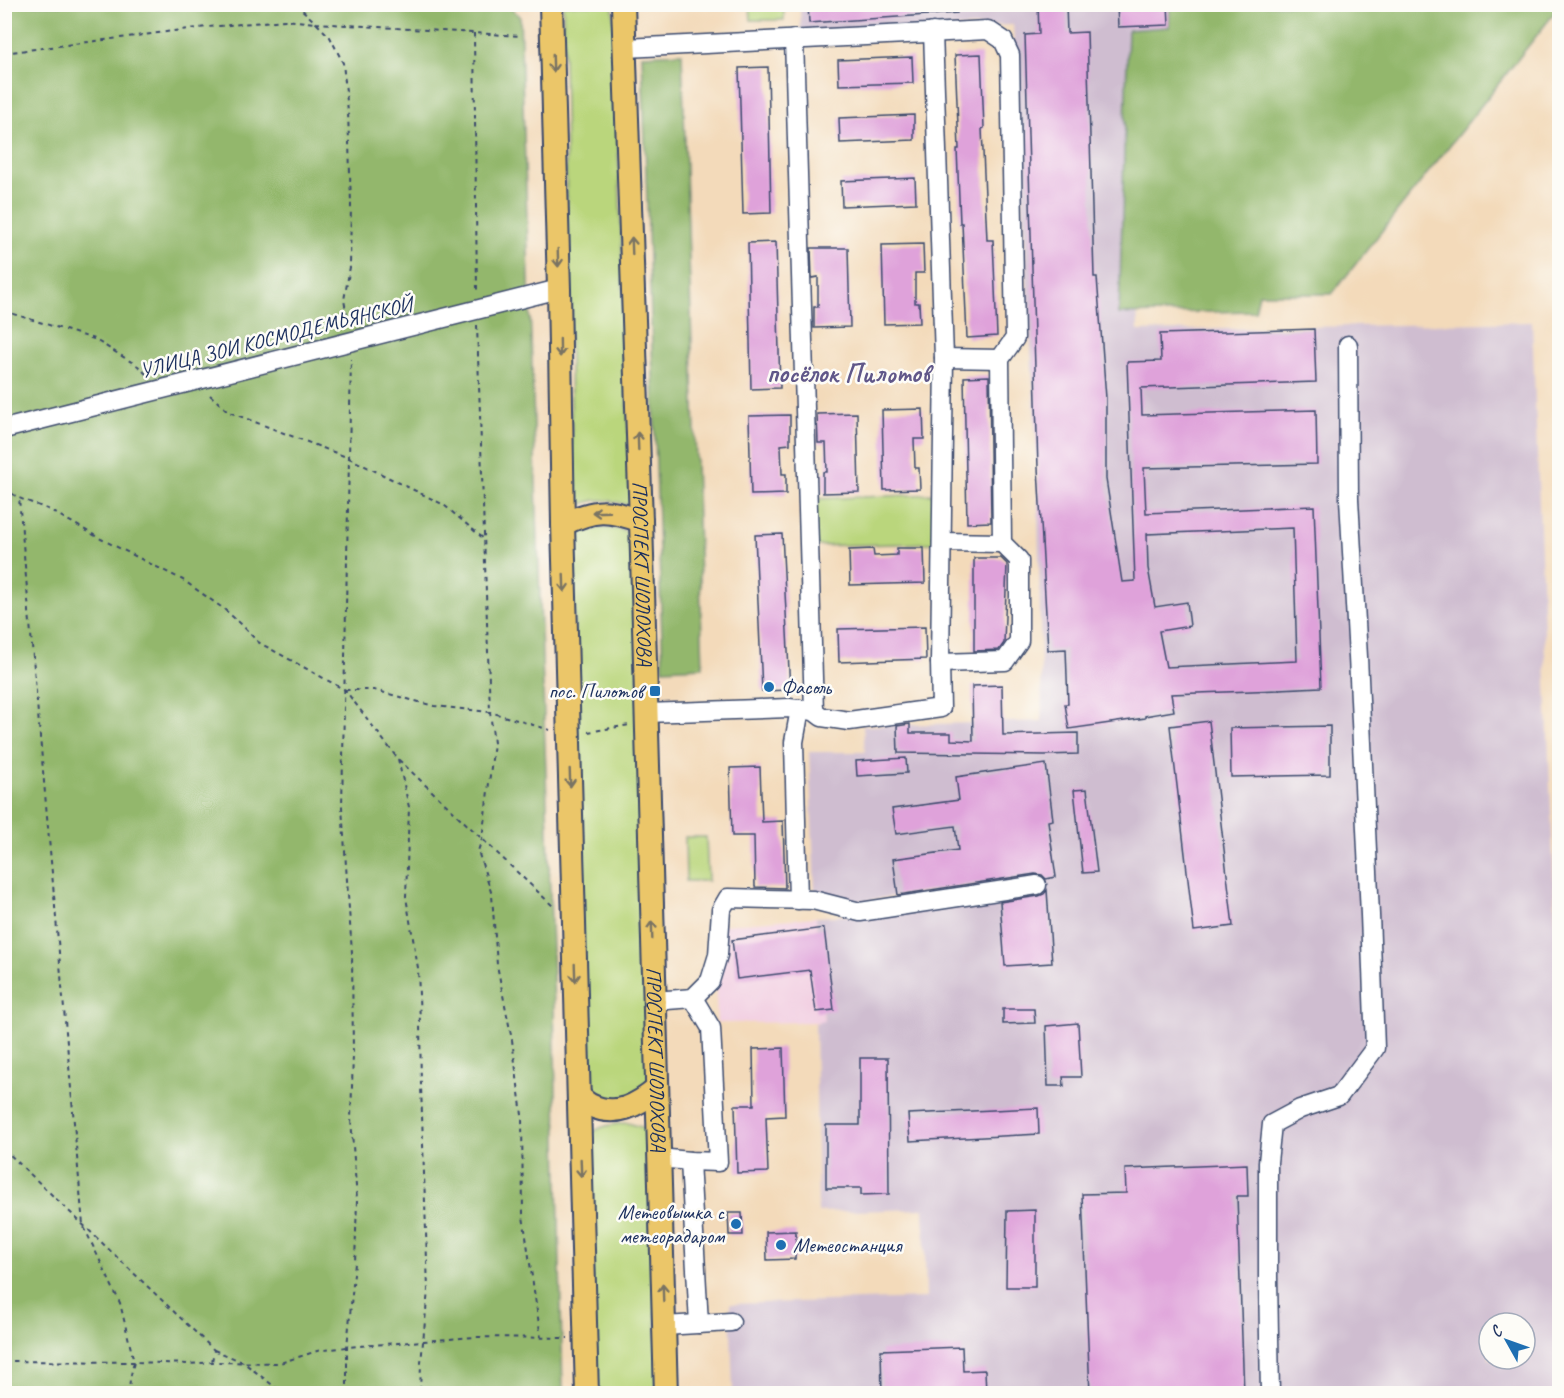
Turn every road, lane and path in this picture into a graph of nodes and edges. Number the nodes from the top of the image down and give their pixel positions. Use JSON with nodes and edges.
{"nodes":[{"id":1,"x":296,"y":4,"type":"edge"},
{"id":2,"x":551,"y":4,"type":"edge"},
{"id":3,"x":623,"y":4,"type":"edge"},
{"id":4,"x":316,"y":23,"type":"junction"},
{"id":5,"x":933,"y":32,"type":"junction"},
{"id":6,"x":474,"y":33,"type":"junction"},
{"id":7,"x":521,"y":36,"type":"dead end"},
{"id":8,"x":794,"y":39,"type":"junction"},
{"id":9,"x":626,"y":48,"type":"junction"},
{"id":10,"x":4,"y":53,"type":"edge"},
{"id":11,"x":559,"y":289,"type":"junction"},
{"id":12,"x":477,"y":310,"type":"junction"},
{"id":13,"x":4,"y":311,"type":"edge"},
{"id":14,"x":351,"y":341,"type":"junction"},
{"id":15,"x":1348,"y":345,"type":"dead end"},
{"id":16,"x":944,"y":358,"type":"junction"},
{"id":17,"x":1000,"y":359,"type":"junction"},
{"id":18,"x":195,"y":381,"type":"junction"},
{"id":19,"x":160,"y":389,"type":"junction"},
{"id":20,"x":4,"y":429,"type":"edge"},
{"id":21,"x":349,"y":458,"type":"junction"},
{"id":22,"x":4,"y":489,"type":"edge"},
{"id":23,"x":19,"y":498,"type":"junction"},
{"id":24,"x":641,"y":520,"type":"junction"},
{"id":25,"x":563,"y":525,"type":"junction"},
{"id":26,"x":485,"y":540,"type":"junction"},
{"id":27,"x":942,"y":542,"type":"junction"},
{"id":28,"x":1002,"y":543,"type":"junction"},
{"id":29,"x":940,"y":663,"type":"junction"},
{"id":30,"x":345,"y":690,"type":"junction"},
{"id":31,"x":807,"y":710,"type":"junction"},
{"id":32,"x":490,"y":712,"type":"junction"},
{"id":33,"x":646,"y":717,"type":"junction"},
{"id":34,"x":569,"y":736,"type":"junction"},
{"id":35,"x":398,"y":759,"type":"junction"},
{"id":36,"x":482,"y":839,"type":"junction"},
{"id":37,"x":1037,"y":885,"type":"dead end"},
{"id":38,"x":798,"y":900,"type":"junction"},
{"id":39,"x":574,"y":927,"type":"junction"},
{"id":40,"x":693,"y":998,"type":"junction"},
{"id":41,"x":654,"y":1000,"type":"junction"},
{"id":42,"x":657,"y":1089,"type":"junction"},
{"id":43,"x":579,"y":1096,"type":"junction"},
{"id":44,"x":658,"y":1130,"type":"junction"},
{"id":45,"x":580,"y":1133,"type":"junction"},
{"id":46,"x":4,"y":1149,"type":"edge"},
{"id":47,"x":659,"y":1158,"type":"junction"},
{"id":48,"x":690,"y":1161,"type":"junction"},
{"id":49,"x":83,"y":1225,"type":"junction"},
{"id":50,"x":731,"y":1322,"type":"dead end"},
{"id":51,"x":699,"y":1324,"type":"junction"},
{"id":52,"x":664,"y":1326,"type":"junction"},
{"id":53,"x":541,"y":1338,"type":"junction"},
{"id":54,"x":585,"y":1338,"type":"junction"},
{"id":55,"x":423,"y":1341,"type":"junction"},
{"id":56,"x":347,"y":1347,"type":"junction"},
{"id":57,"x":214,"y":1350,"type":"junction"},
{"id":58,"x":4,"y":1361,"type":"edge"},
{"id":59,"x":134,"y":1362,"type":"junction"},
{"id":60,"x":212,"y":1362,"type":"junction"},
{"id":61,"x":243,"y":1362,"type":"junction"},
{"id":62,"x":129,"y":1394,"type":"edge"},
{"id":63,"x":284,"y":1394,"type":"edge"},
{"id":64,"x":347,"y":1394,"type":"edge"},
{"id":65,"x":420,"y":1394,"type":"edge"},
{"id":66,"x":587,"y":1394,"type":"edge"},
{"id":67,"x":666,"y":1394,"type":"edge"},
{"id":68,"x":1270,"y":1394,"type":"edge"}],
"edges":[{"from":1,"to":4,"type":"path"},
{"from":2,"to":11,"type":"main road","one_way":true},
{"from":3,"to":9,"type":"main road","name":"ПРОСПЕКТ ШОЛОХОВА"},
{"from":4,"to":6,"type":"path"},
{"from":4,"to":10,"type":"path"},
{"from":4,"to":14,"type":"path"},
{"from":5,"to":8,"type":"street"},
{"from":5,"to":16,"type":"street"},
{"from":5,"to":17,"type":"street"},
{"from":6,"to":7,"type":"path"},
{"from":6,"to":12,"type":"path"},
{"from":8,"to":9,"type":"street"},
{"from":8,"to":31,"type":"street"},
{"from":24,"to":9,"type":"main road","name":"ПРОСПЕКТ ШОЛОХОВА","one_way":true},
{"from":11,"to":12,"type":"street","name":"УЛИЦА ЗОИ КОСМОДЕМЬЯНСКОЙ"},
{"from":11,"to":25,"type":"main road","one_way":true},
{"from":12,"to":14,"type":"street","name":"УЛИЦА ЗОИ КОСМОДЕМЬЯНСКОЙ"},
{"from":12,"to":26,"type":"path"},
{"from":13,"to":19,"type":"path"},
{"from":14,"to":18,"type":"street","name":"УЛИЦА ЗОИ КОСМОДЕМЬЯНСКОЙ"},
{"from":14,"to":21,"type":"path"},
{"from":15,"to":68,"type":"street"},
{"from":16,"to":17,"type":"street"},
{"from":16,"to":27,"type":"street"},
{"from":17,"to":28,"type":"street"},
{"from":18,"to":19,"type":"street","name":"УЛИЦА ЗОИ КОСМОДЕМЬЯНСКОЙ"},
{"from":18,"to":21,"type":"path"},
{"from":19,"to":20,"type":"street","name":"УЛИЦА ЗОИ КОСМОДЕМЬЯНСКОЙ"},
{"from":21,"to":26,"type":"path"},
{"from":21,"to":30,"type":"path"},
{"from":22,"to":23,"type":"path"},
{"from":23,"to":30,"type":"path"},
{"from":23,"to":49,"type":"path"},
{"from":24,"to":25,"type":"main road","one_way":true},
{"from":24,"to":33,"type":"main road","name":"ПРОСПЕКТ ШОЛОХОВА"},
{"from":25,"to":34,"type":"main road","one_way":true},
{"from":26,"to":32,"type":"path"},
{"from":27,"to":28,"type":"street"},
{"from":27,"to":29,"type":"street"},
{"from":28,"to":29,"type":"street"},
{"from":29,"to":31,"type":"street"},
{"from":30,"to":32,"type":"path"},
{"from":30,"to":35,"type":"path"},
{"from":30,"to":56,"type":"path"},
{"from":31,"to":33,"type":"street"},
{"from":31,"to":38,"type":"street"},
{"from":32,"to":34,"type":"path"},
{"from":32,"to":36,"type":"path"},
{"from":33,"to":34,"type":"path"},
{"from":41,"to":33,"type":"main road","name":"ПРОСПЕКТ ШОЛОХОВА","one_way":true},
{"from":34,"to":39,"type":"main road","one_way":true},
{"from":35,"to":36,"type":"path"},
{"from":35,"to":55,"type":"path"},
{"from":36,"to":39,"type":"path"},
{"from":36,"to":53,"type":"path"},
{"from":37,"to":38,"type":"street"},
{"from":38,"to":40,"type":"street"},
{"from":39,"to":43,"type":"main road","one_way":true},
{"from":40,"to":41,"type":"street"},
{"from":40,"to":48,"type":"street"},
{"from":41,"to":42,"type":"main road","name":"ПРОСПЕКТ ШОЛОХОВА"},
{"from":42,"to":43,"type":"main road"},
{"from":42,"to":44,"type":"main road","name":"ПРОСПЕКТ ШОЛОХОВА"},
{"from":43,"to":45,"type":"main road"},
{"from":44,"to":45,"type":"main road"},
{"from":44,"to":47,"type":"main road","name":"ПРОСПЕКТ ШОЛОХОВА"},
{"from":45,"to":54,"type":"main road","one_way":true},
{"from":46,"to":49,"type":"path"},
{"from":47,"to":48,"type":"street"},
{"from":52,"to":47,"type":"main road","name":"ПРОСПЕКТ ШОЛОХОВА","one_way":true},
{"from":48,"to":51,"type":"street"},
{"from":49,"to":57,"type":"path"},
{"from":49,"to":59,"type":"path"},
{"from":50,"to":51,"type":"street"},
{"from":51,"to":52,"type":"street"},
{"from":52,"to":67,"type":"main road","name":"ПРОСПЕКТ ШОЛОХОВА"},
{"from":53,"to":54,"type":"path"},
{"from":53,"to":55,"type":"path"},
{"from":54,"to":66,"type":"main road"},
{"from":55,"to":56,"type":"path"},
{"from":55,"to":65,"type":"path"},
{"from":56,"to":61,"type":"path"},
{"from":56,"to":64,"type":"path"},
{"from":57,"to":60,"type":"path"},
{"from":57,"to":61,"type":"path"},
{"from":58,"to":59,"type":"path"},
{"from":59,"to":60,"type":"path"},
{"from":59,"to":62,"type":"path"},
{"from":60,"to":61,"type":"path"},
{"from":61,"to":63,"type":"path"}]}
